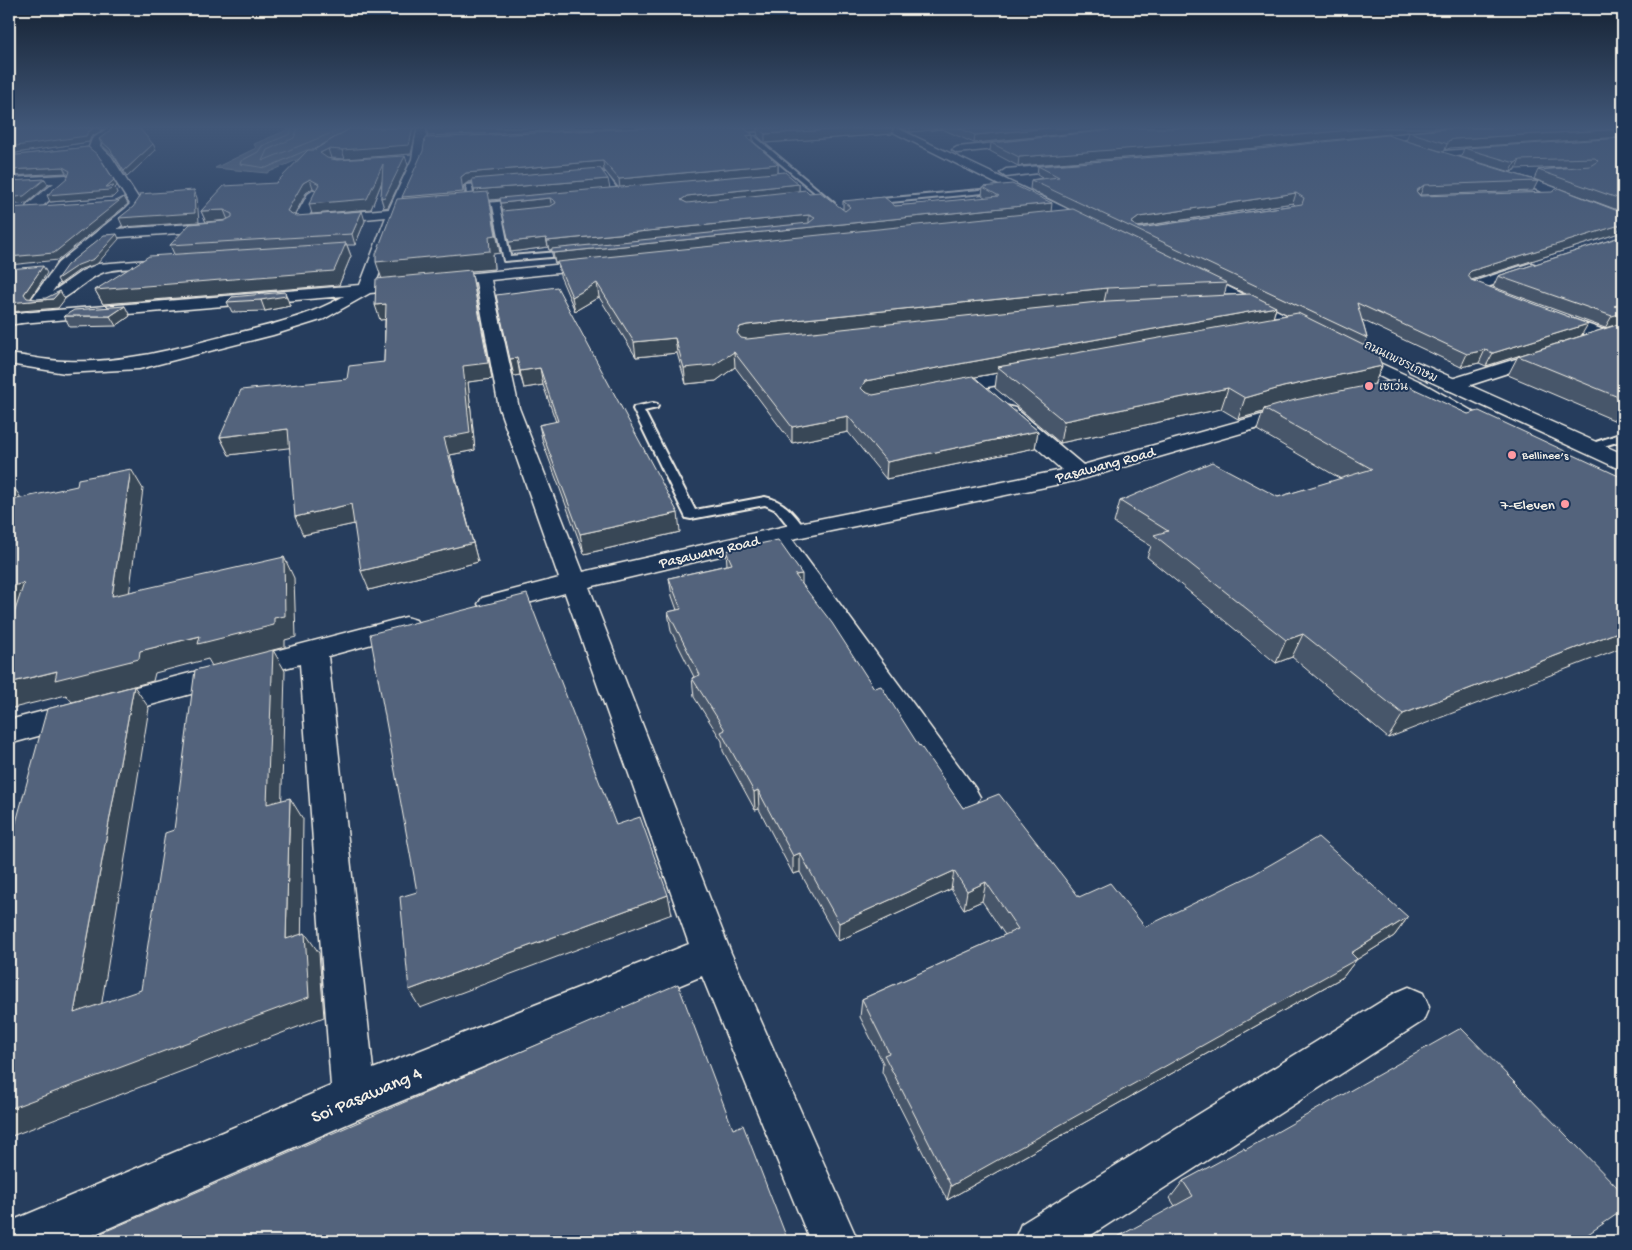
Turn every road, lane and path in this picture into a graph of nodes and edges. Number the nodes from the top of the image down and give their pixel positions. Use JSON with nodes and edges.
{"nodes":[{"id":1,"x":57,"y":186,"type":"edge"},
{"id":2,"x":125,"y":186,"type":"edge"},
{"id":3,"x":405,"y":186,"type":"edge"},
{"id":4,"x":469,"y":186,"type":"edge"},
{"id":5,"x":612,"y":186,"type":"edge"},
{"id":6,"x":810,"y":186,"type":"edge"},
{"id":7,"x":1011,"y":186,"type":"edge"},
{"id":8,"x":1031,"y":186,"type":"edge"},
{"id":9,"x":1536,"y":186,"type":"edge"},
{"id":10,"x":1014,"y":188,"type":"junction"},
{"id":11,"x":626,"y":192,"type":"edge"},
{"id":12,"x":616,"y":193,"type":"junction"},
{"id":13,"x":314,"y":194,"type":"edge"},
{"id":14,"x":598,"y":194,"type":"edge"},
{"id":15,"x":820,"y":194,"type":"junction"},
{"id":16,"x":811,"y":195,"type":"edge"},
{"id":17,"x":1563,"y":195,"type":"junction"},
{"id":18,"x":1534,"y":196,"type":"edge"},
{"id":19,"x":524,"y":201,"type":"edge"},
{"id":20,"x":862,"y":203,"type":"edge"},
{"id":21,"x":496,"y":204,"type":"junction"},
{"id":22,"x":464,"y":206,"type":"edge"},
{"id":23,"x":472,"y":206,"type":"junction"},
{"id":24,"x":52,"y":207,"type":"edge"},
{"id":25,"x":839,"y":207,"type":"edge"},
{"id":26,"x":32,"y":208,"type":"junction"},
{"id":27,"x":17,"y":209,"type":"edge"},
{"id":28,"x":398,"y":212,"type":"junction"},
{"id":29,"x":507,"y":215,"type":"edge"},
{"id":30,"x":498,"y":216,"type":"junction"},
{"id":31,"x":1071,"y":216,"type":"junction"},
{"id":32,"x":1042,"y":219,"type":"edge"},
{"id":33,"x":1623,"y":219,"type":"edge"},
{"id":34,"x":228,"y":226,"type":"edge"},
{"id":35,"x":142,"y":232,"type":"junction"},
{"id":36,"x":102,"y":234,"type":"junction"},
{"id":37,"x":584,"y":251,"type":"edge"},
{"id":38,"x":507,"y":259,"type":"junction"},
{"id":39,"x":188,"y":261,"type":"edge"},
{"id":40,"x":607,"y":264,"type":"edge"},
{"id":41,"x":1544,"y":264,"type":"edge"},
{"id":42,"x":64,"y":266,"type":"junction"},
{"id":43,"x":45,"y":267,"type":"edge"},
{"id":44,"x":92,"y":272,"type":"junction"},
{"id":45,"x":509,"y":274,"type":"junction"},
{"id":46,"x":483,"y":277,"type":"junction"},
{"id":47,"x":366,"y":289,"type":"junction"},
{"id":48,"x":38,"y":301,"type":"junction"},
{"id":49,"x":1250,"y":303,"type":"junction"},
{"id":50,"x":1516,"y":304,"type":"edge"},
{"id":51,"x":1212,"y":305,"type":"edge"},
{"id":52,"x":1533,"y":310,"type":"edge"},
{"id":53,"x":26,"y":317,"type":"junction"},
{"id":54,"x":9,"y":319,"type":"edge"},
{"id":55,"x":1317,"y":320,"type":"edge"},
{"id":56,"x":1292,"y":325,"type":"junction"},
{"id":57,"x":1263,"y":330,"type":"edge"},
{"id":58,"x":1623,"y":330,"type":"edge"},
{"id":59,"x":1604,"y":336,"type":"junction"},
{"id":60,"x":9,"y":360,"type":"edge"},
{"id":61,"x":1052,"y":370,"type":"edge"},
{"id":62,"x":1410,"y":374,"type":"junction"},
{"id":63,"x":976,"y":384,"type":"junction"},
{"id":64,"x":1452,"y":385,"type":"junction"},
{"id":65,"x":928,"y":392,"type":"edge"},
{"id":66,"x":1376,"y":394,"type":"edge"},
{"id":67,"x":653,"y":406,"type":"dead end"},
{"id":68,"x":1320,"y":406,"type":"edge"},
{"id":69,"x":1494,"y":430,"type":"edge"},
{"id":70,"x":1623,"y":436,"type":"edge"},
{"id":71,"x":1590,"y":447,"type":"junction"},
{"id":72,"x":1623,"y":462,"type":"edge"},
{"id":73,"x":1079,"y":473,"type":"junction"},
{"id":74,"x":788,"y":533,"type":"junction"},
{"id":75,"x":574,"y":582,"type":"junction"},
{"id":76,"x":468,"y":610,"type":"edge"},
{"id":77,"x":429,"y":620,"type":"edge"},
{"id":78,"x":313,"y":650,"type":"junction"},
{"id":79,"x":9,"y":732,"type":"edge"},
{"id":80,"x":963,"y":797,"type":"dead end"},
{"id":81,"x":712,"y":953,"type":"junction"},
{"id":82,"x":1409,"y":1007,"type":"dead end"},
{"id":83,"x":354,"y":1098,"type":"junction"},
{"id":84,"x":23,"y":1241,"type":"edge"},
{"id":85,"x":834,"y":1241,"type":"edge"},
{"id":86,"x":1038,"y":1241,"type":"edge"}],
"edges":[{"from":1,"to":26,"type":"street"},
{"from":2,"to":36,"type":"street"},
{"from":3,"to":28,"type":"street"},
{"from":4,"to":23,"type":"lane"},
{"from":5,"to":12,"type":"lane"},
{"from":6,"to":15,"type":"lane"},
{"from":7,"to":10,"type":"street"},
{"from":8,"to":31,"type":"street"},
{"from":9,"to":17,"type":"street"},
{"from":10,"to":20,"type":"lane"},
{"from":10,"to":31,"type":"street"},
{"from":11,"to":12,"type":"lane"},
{"from":12,"to":14,"type":"lane"},
{"from":13,"to":28,"type":"street"},
{"from":15,"to":16,"type":"lane"},
{"from":15,"to":25,"type":"lane"},
{"from":17,"to":18,"type":"street"},
{"from":17,"to":33,"type":"street"},
{"from":19,"to":21,"type":"lane"},
{"from":21,"to":23,"type":"lane"},
{"from":21,"to":30,"type":"lane"},
{"from":22,"to":23,"type":"lane"},
{"from":24,"to":26,"type":"street"},
{"from":26,"to":27,"type":"street"},
{"from":28,"to":47,"type":"street"},
{"from":29,"to":30,"type":"lane"},
{"from":30,"to":38,"type":"lane"},
{"from":31,"to":32,"type":"street"},
{"from":34,"to":35,"type":"street"},
{"from":35,"to":36,"type":"street"},
{"from":35,"to":44,"type":"street"},
{"from":36,"to":42,"type":"street"},
{"from":37,"to":38,"type":"lane"},
{"from":38,"to":45,"type":"lane"},
{"from":39,"to":44,"type":"street"},
{"from":40,"to":45,"type":"street"},
{"from":41,"to":50,"type":"street"},
{"from":42,"to":43,"type":"street"},
{"from":42,"to":48,"type":"street"},
{"from":44,"to":48,"type":"street"},
{"from":45,"to":46,"type":"street"},
{"from":46,"to":47,"type":"street"},
{"from":46,"to":75,"type":"street"},
{"from":47,"to":53,"type":"street"},
{"from":47,"to":60,"type":"street"},
{"from":48,"to":53,"type":"street"},
{"from":49,"to":51,"type":"street"},
{"from":49,"to":55,"type":"street","name":"ถนนเพชรเกษม"},
{"from":49,"to":56,"type":"street","name":"ถนนเพชรเกษม"},
{"from":52,"to":59,"type":"street"},
{"from":53,"to":54,"type":"street"},
{"from":56,"to":57,"type":"street"},
{"from":56,"to":62,"type":"street","name":"ถนนเพชรเกษม"},
{"from":58,"to":59,"type":"street"},
{"from":59,"to":64,"type":"street"},
{"from":61,"to":63,"type":"street"},
{"from":62,"to":64,"type":"street","name":"ถนนเพชรเกษม"},
{"from":62,"to":66,"type":"street"},
{"from":62,"to":69,"type":"street","name":"ถนนเพชรเกษม"},
{"from":63,"to":65,"type":"street"},
{"from":63,"to":73,"type":"street"},
{"from":64,"to":71,"type":"street","name":"ถนนเพชรเกษม"},
{"from":67,"to":74,"type":"lane"},
{"from":68,"to":73,"type":"street","name":"Pasawang Road"},
{"from":70,"to":71,"type":"lane"},
{"from":71,"to":72,"type":"street","name":"ถนนเพชรเกษม"},
{"from":73,"to":74,"type":"street","name":"Pasawang Road"},
{"from":74,"to":75,"type":"street","name":"Pasawang Road"},
{"from":74,"to":80,"type":"street"},
{"from":75,"to":76,"type":"street","name":"Pasawang Road"},
{"from":75,"to":81,"type":"street"},
{"from":77,"to":78,"type":"street"},
{"from":78,"to":79,"type":"street"},
{"from":78,"to":83,"type":"street"},
{"from":81,"to":83,"type":"street","name":"Soi Pasawang 4"},
{"from":81,"to":85,"type":"street"},
{"from":82,"to":86,"type":"street"},
{"from":83,"to":84,"type":"street","name":"Soi Pasawang 4"}]}
